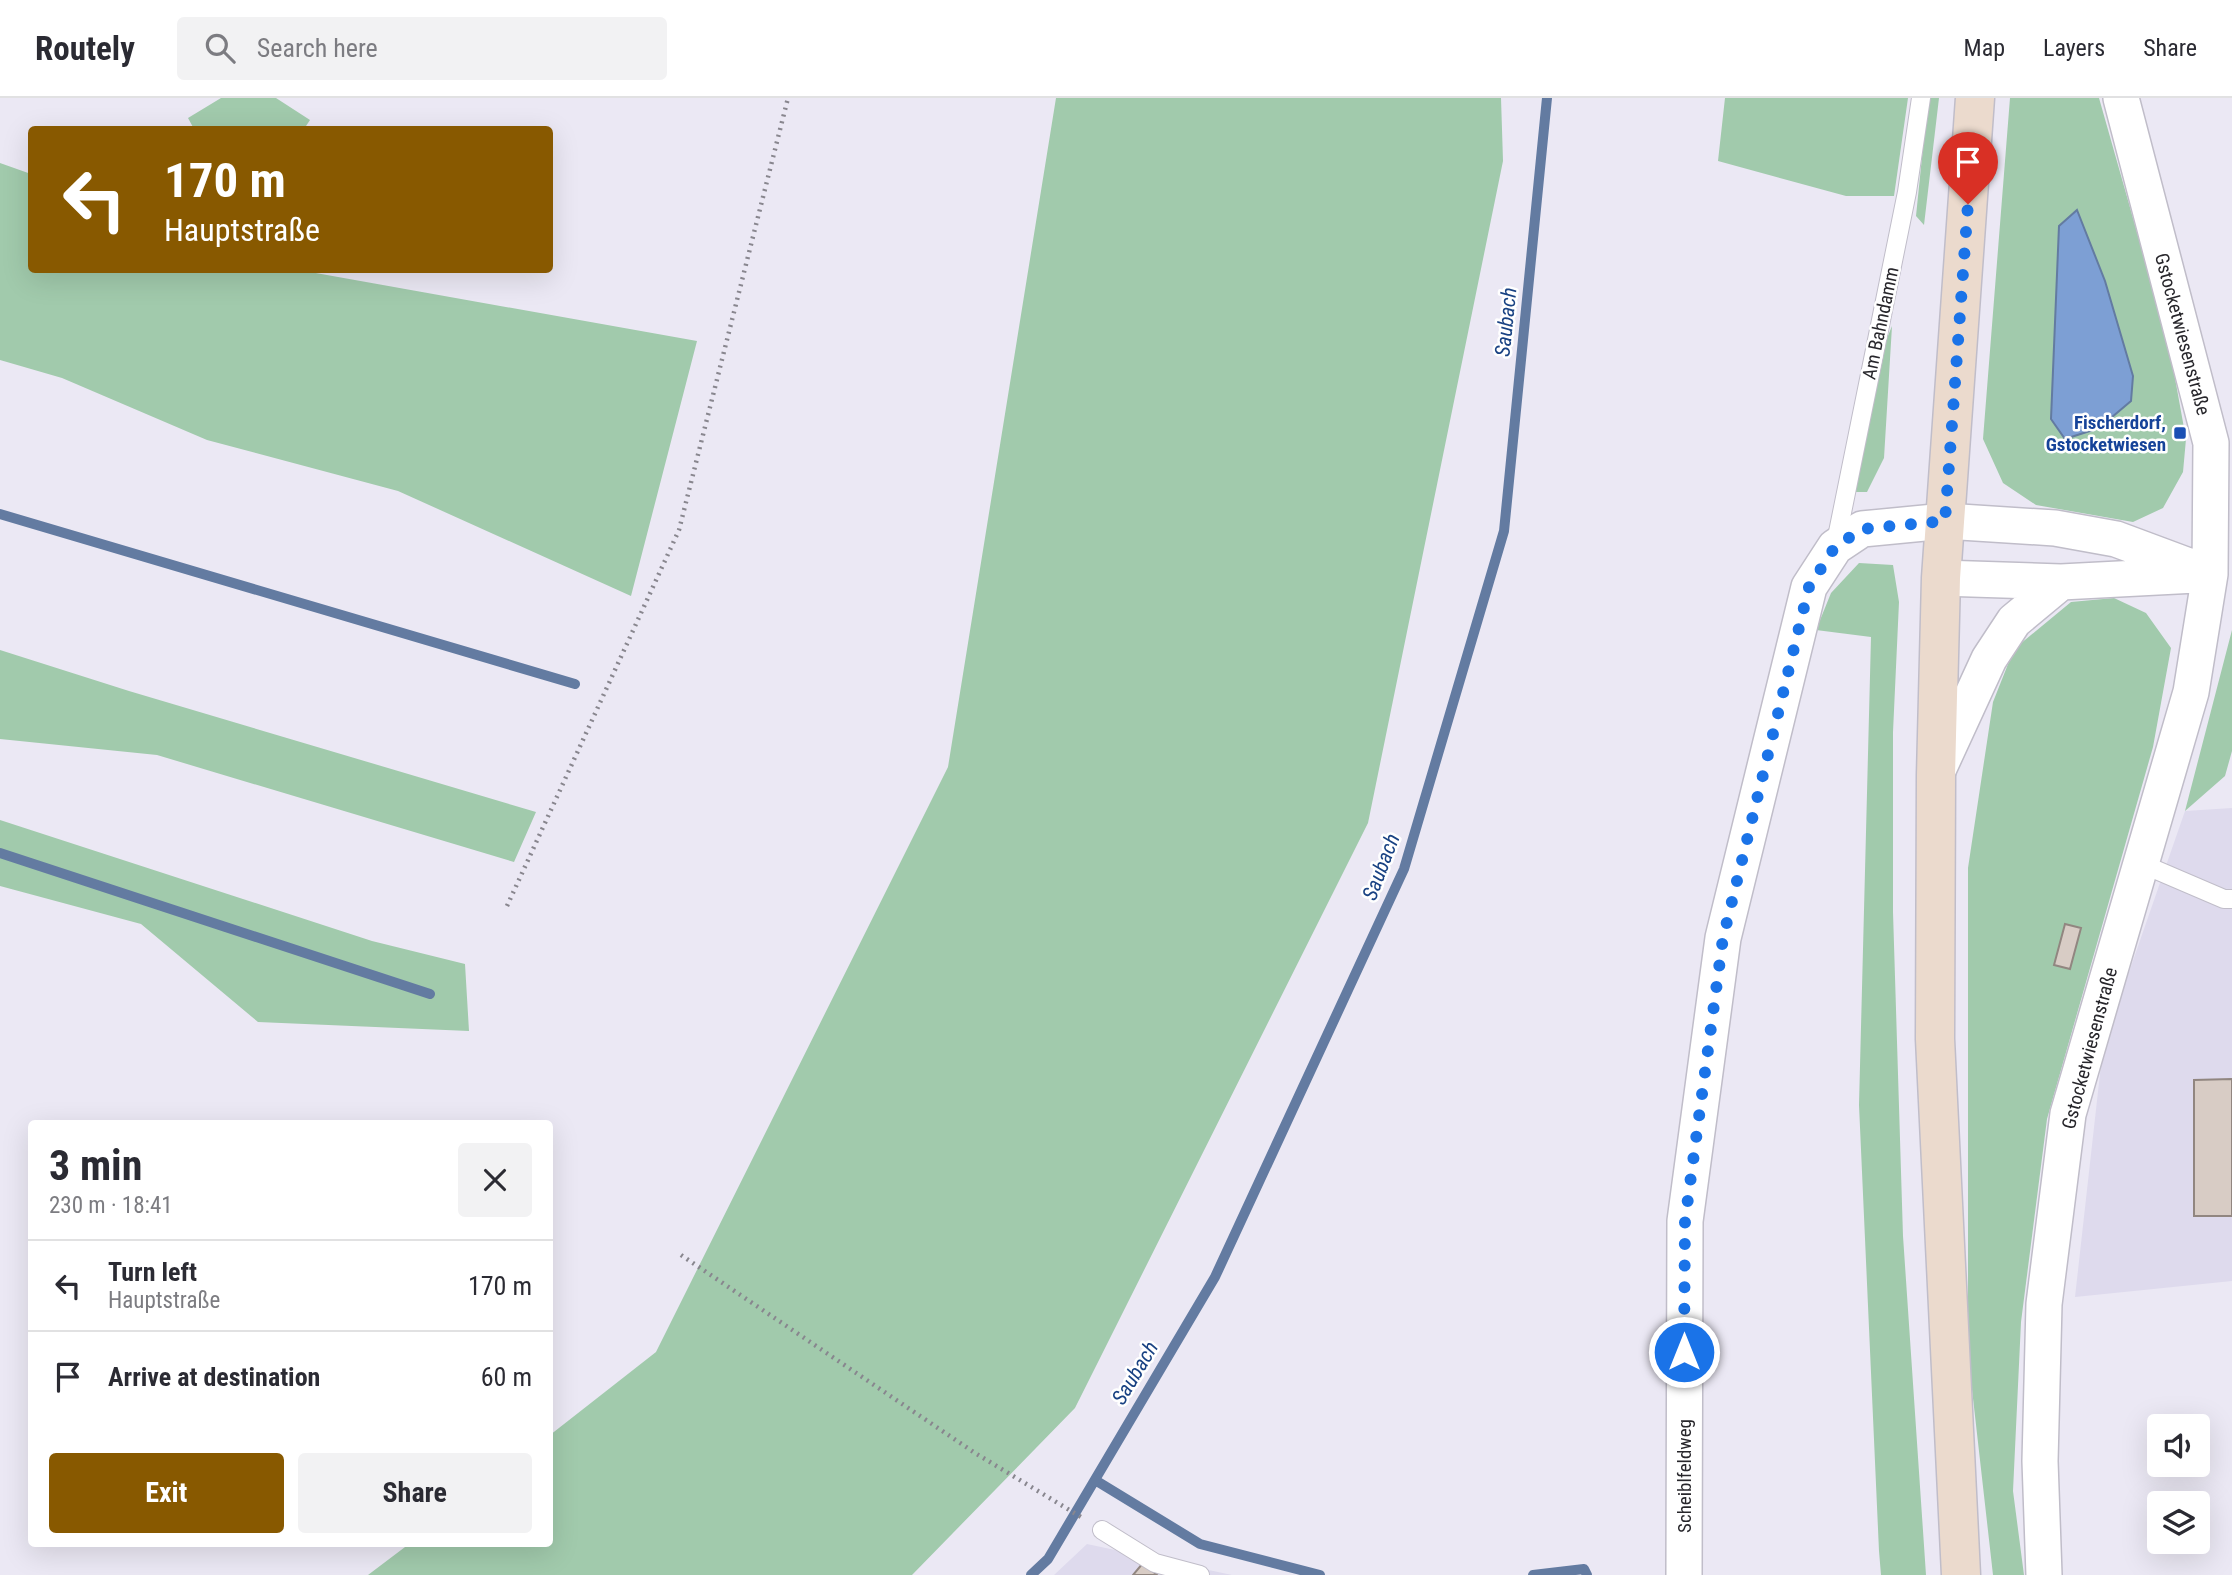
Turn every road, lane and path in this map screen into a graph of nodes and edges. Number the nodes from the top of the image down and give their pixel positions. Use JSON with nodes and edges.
{"nodes":[{"id":1,"x":788,"y":98,"type":"edge"},
{"id":2,"x":1921,"y":98,"type":"edge"},
{"id":3,"x":1975,"y":98,"type":"edge"},
{"id":4,"x":2121,"y":98,"type":"edge"},
{"id":5,"x":1945,"y":521,"type":"junction"},
{"id":6,"x":1835,"y":547,"type":"junction"},
{"id":7,"x":2210,"y":574,"type":"junction"},
{"id":8,"x":1941,"y":578,"type":"junction"},
{"id":9,"x":2061,"y":582,"type":"junction"},
{"id":10,"x":1936,"y":775,"type":"junction"},
{"id":11,"x":2140,"y":863,"type":"junction"},
{"id":12,"x":2232,"y":899,"type":"edge"},
{"id":13,"x":507,"y":906,"type":"dead end"},
{"id":14,"x":681,"y":1255,"type":"dead end"},
{"id":15,"x":1102,"y":1530,"type":"joint"},
{"id":16,"x":1200,"y":1575,"type":"edge"},
{"id":17,"x":1684,"y":1575,"type":"edge"},
{"id":18,"x":1961,"y":1575,"type":"edge"},
{"id":19,"x":2045,"y":1575,"type":"edge"}],
"edges":[{"from":1,"to":13,"type":"path"},
{"from":2,"to":6,"type":"lane","name":"Am Bahndamm"},
{"from":3,"to":5,"type":"main road"},
{"from":4,"to":7,"type":"street","name":"Gstocketwiesenstraße"},
{"from":5,"to":6,"type":"street","name":"Scheiblfeldweg"},
{"from":5,"to":7,"type":"street"},
{"from":5,"to":8,"type":"main road"},
{"from":6,"to":17,"type":"street","name":"Scheiblfeldweg"},
{"from":7,"to":9,"type":"street"},
{"from":7,"to":11,"type":"street","name":"Gstocketwiesenstraße"},
{"from":8,"to":9,"type":"street"},
{"from":8,"to":10,"type":"main road"},
{"from":9,"to":10,"type":"street"},
{"from":10,"to":18,"type":"main road"},
{"from":11,"to":12,"type":"lane"},
{"from":11,"to":19,"type":"street","name":"Gstocketwiesenstraße"},
{"from":14,"to":15,"type":"path"},
{"from":15,"to":16,"type":"lane"}]}
